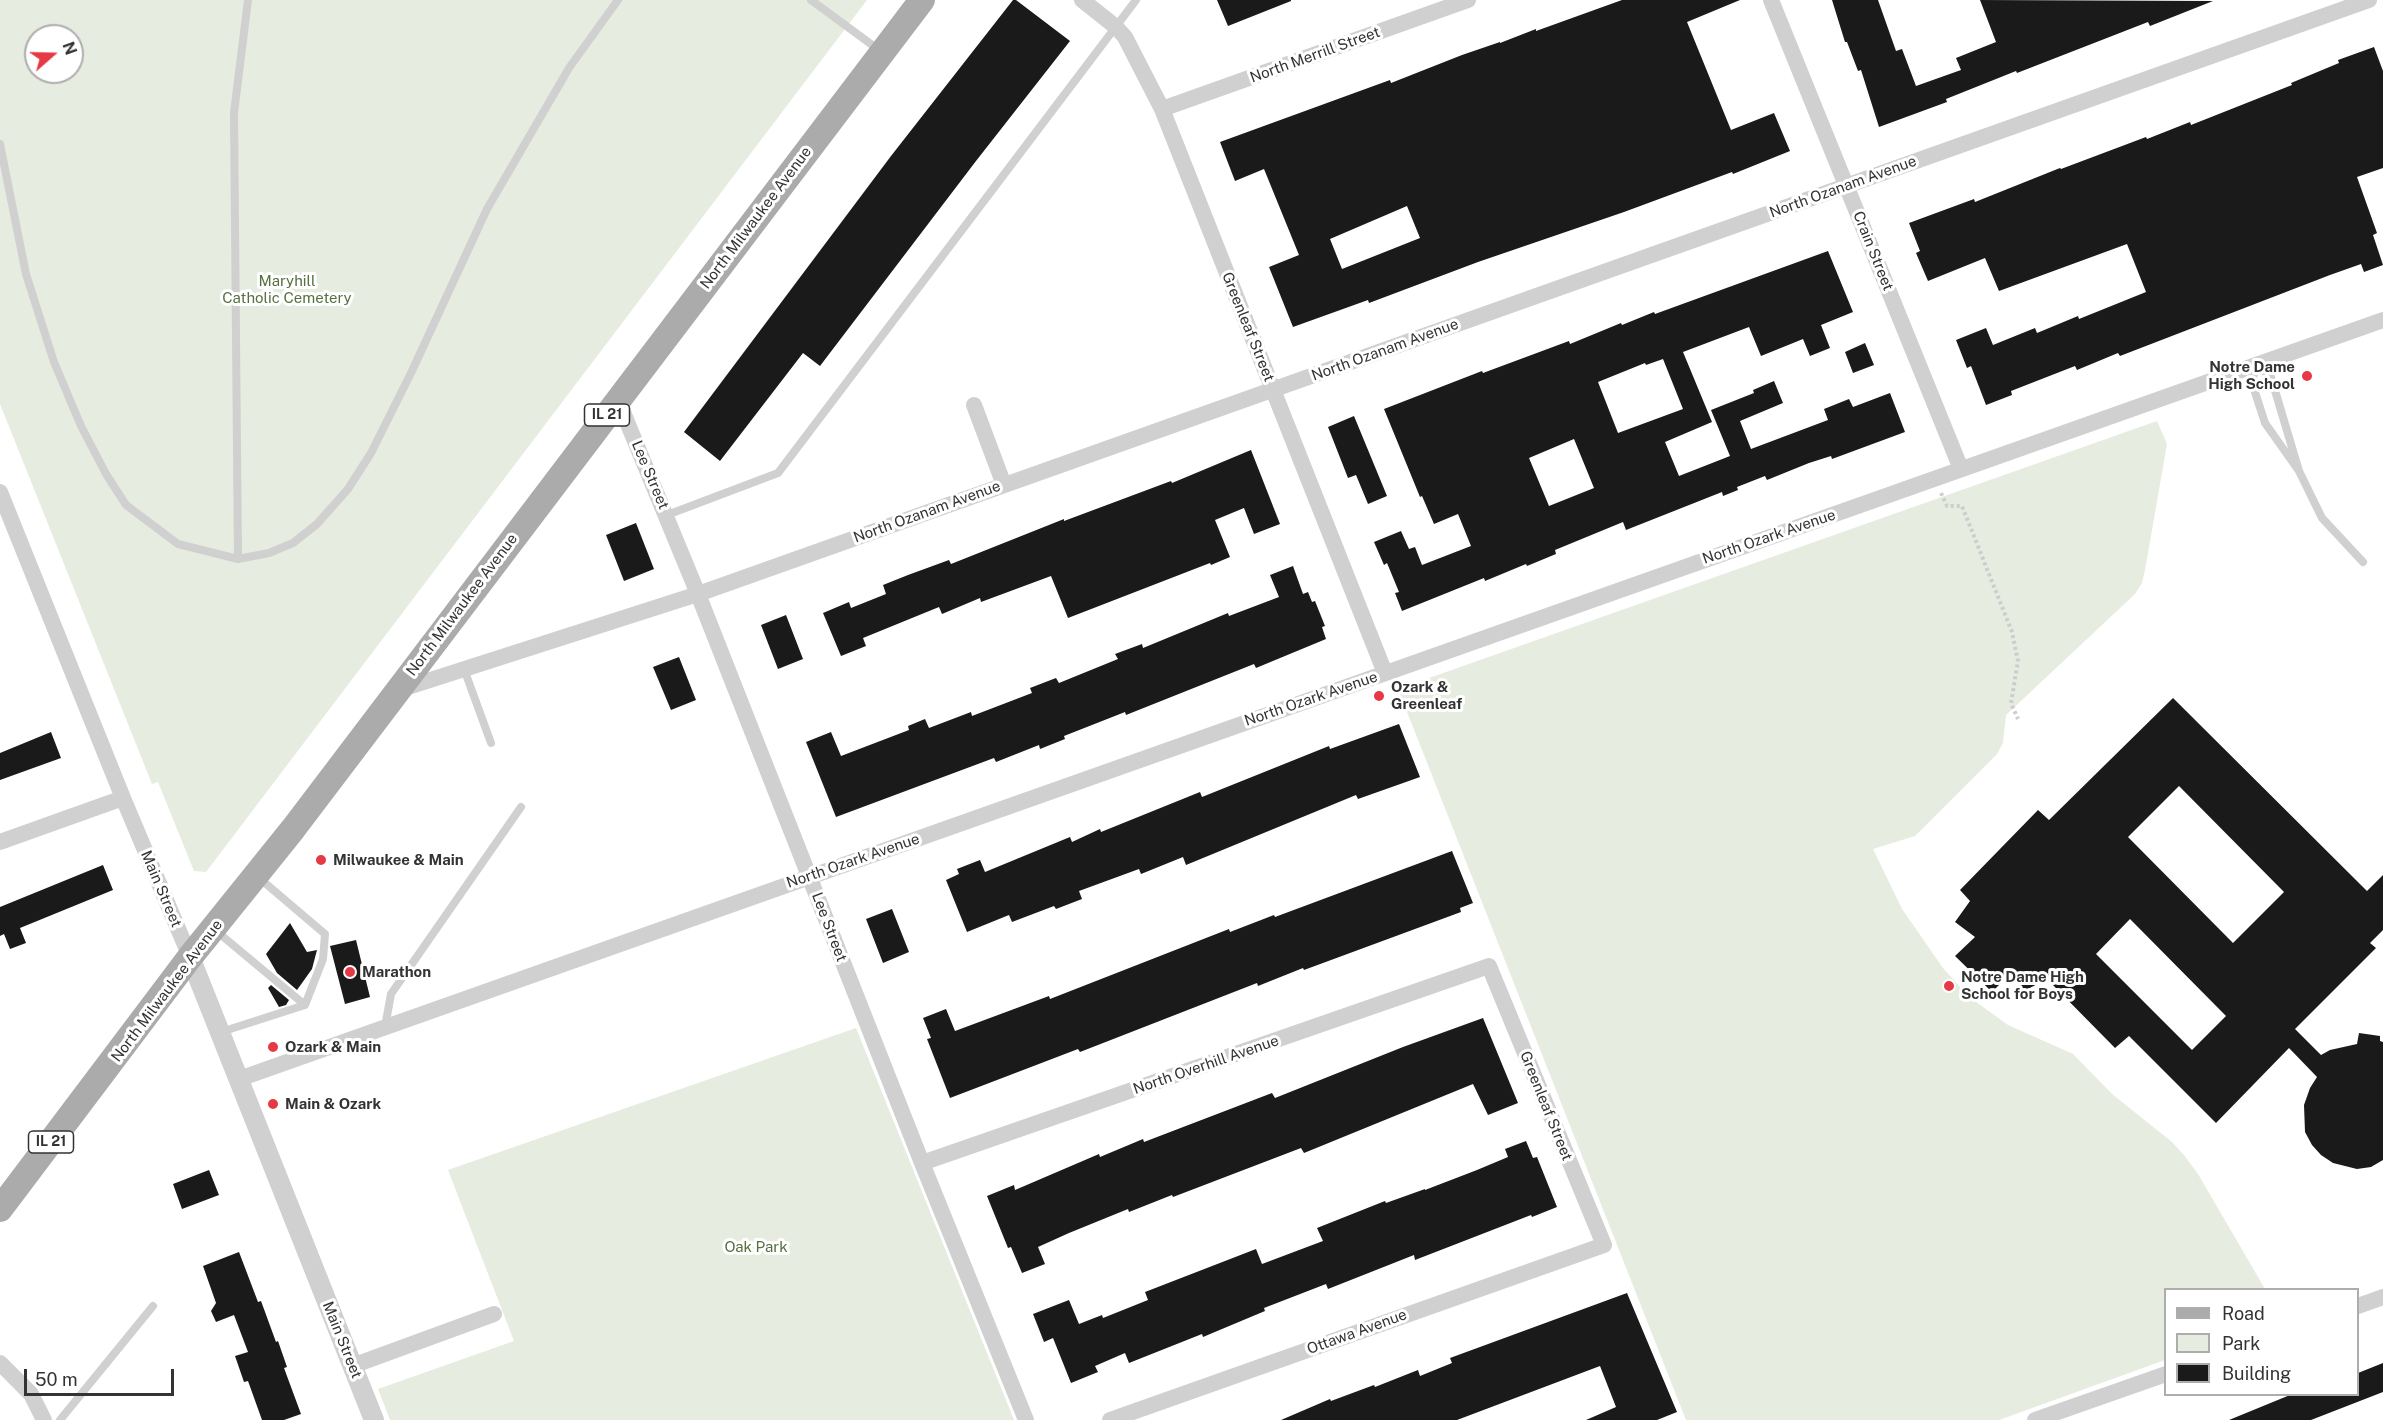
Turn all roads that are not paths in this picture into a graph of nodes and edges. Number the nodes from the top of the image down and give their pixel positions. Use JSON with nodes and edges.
{"nodes":[{"id":1,"x":248,"y":0,"type":"edge"},
{"id":2,"x":618,"y":0,"type":"edge"},
{"id":3,"x":811,"y":0,"type":"edge"},
{"id":4,"x":922,"y":0,"type":"edge"},
{"id":5,"x":1082,"y":0,"type":"edge"},
{"id":6,"x":1136,"y":0,"type":"edge"},
{"id":7,"x":1468,"y":0,"type":"edge"},
{"id":8,"x":1771,"y":0,"type":"edge"},
{"id":9,"x":2369,"y":0,"type":"edge"},
{"id":10,"x":1116,"y":27,"type":"junction"},
{"id":11,"x":882,"y":52,"type":"junction"},
{"id":12,"x":1162,"y":109,"type":"junction"},
{"id":13,"x":0,"y":144,"type":"edge"},
{"id":14,"x":1846,"y":186,"type":"junction"},
{"id":15,"x":2383,"y":320,"type":"edge"},
{"id":16,"x":2256,"y":364,"type":"junction"},
{"id":17,"x":1274,"y":389,"type":"junction"},
{"id":18,"x":618,"y":400,"type":"junction"},
{"id":19,"x":974,"y":405,"type":"dead end"},
{"id":20,"x":1961,"y":469,"type":"junction"},
{"id":21,"x":2299,"y":471,"type":"junction"},
{"id":22,"x":1004,"y":485,"type":"junction"},
{"id":23,"x":0,"y":492,"type":"edge"},
{"id":24,"x":4,"y":514,"type":"edge"},
{"id":25,"x":667,"y":515,"type":"junction"},
{"id":26,"x":238,"y":559,"type":"junction"},
{"id":27,"x":2363,"y":562,"type":"dead end"},
{"id":28,"x":698,"y":594,"type":"junction"},
{"id":29,"x":464,"y":669,"type":"junction"},
{"id":30,"x":1385,"y":673,"type":"junction"},
{"id":31,"x":398,"y":690,"type":"junction"},
{"id":32,"x":491,"y":743,"type":"dead end"},
{"id":33,"x":123,"y":798,"type":"junction"},
{"id":34,"x":521,"y":807,"type":"dead end"},
{"id":35,"x":0,"y":842,"type":"edge"},
{"id":36,"x":256,"y":875,"type":"junction"},
{"id":37,"x":809,"y":877,"type":"junction"},
{"id":38,"x":213,"y":929,"type":"junction"},
{"id":39,"x":190,"y":957,"type":"junction"},
{"id":40,"x":1489,"y":966,"type":"joint"},
{"id":41,"x":304,"y":1005,"type":"junction"},
{"id":42,"x":385,"y":1027,"type":"junction"},
{"id":43,"x":220,"y":1033,"type":"junction"},
{"id":44,"x":239,"y":1079,"type":"junction"},
{"id":45,"x":922,"y":1163,"type":"junction"},
{"id":46,"x":0,"y":1209,"type":"edge"},
{"id":47,"x":1604,"y":1245,"type":"joint"},
{"id":48,"x":2383,"y":1297,"type":"edge"},
{"id":49,"x":153,"y":1306,"type":"dead end"},
{"id":50,"x":2359,"y":1306,"type":"edge"},
{"id":51,"x":494,"y":1314,"type":"dead end"},
{"id":52,"x":0,"y":1363,"type":"edge"},
{"id":53,"x":352,"y":1365,"type":"junction"},
{"id":54,"x":2164,"y":1375,"type":"edge"},
{"id":55,"x":44,"y":1420,"type":"edge"},
{"id":56,"x":60,"y":1420,"type":"edge"},
{"id":57,"x":374,"y":1420,"type":"edge"},
{"id":58,"x":1026,"y":1420,"type":"edge"},
{"id":59,"x":1110,"y":1420,"type":"edge"},
{"id":60,"x":2035,"y":1420,"type":"edge"}],
"edges":[{"from":1,"to":26,"type":"lane"},
{"from":2,"to":26,"type":"lane"},
{"from":3,"to":11,"type":"lane"},
{"from":4,"to":11,"type":"main road","name":"North Milwaukee Avenue","number":"IL 21"},
{"from":5,"to":10,"type":"street","name":"Greenleaf Street"},
{"from":6,"to":10,"type":"lane"},
{"from":7,"to":12,"type":"street","name":"North Merrill Street"},
{"from":8,"to":14,"type":"street","name":"Crain Street"},
{"from":9,"to":14,"type":"street","name":"North Ozanam Avenue"},
{"from":10,"to":12,"type":"street","name":"Greenleaf Street"},
{"from":10,"to":25,"type":"lane"},
{"from":11,"to":18,"type":"main road","name":"North Milwaukee Avenue","number":"IL 21"},
{"from":12,"to":17,"type":"street","name":"Greenleaf Street"},
{"from":13,"to":26,"type":"lane"},
{"from":14,"to":17,"type":"street","name":"North Ozanam Avenue"},
{"from":14,"to":20,"type":"street","name":"Crain Street"},
{"from":15,"to":16,"type":"street","name":"North Ozark Avenue"},
{"from":16,"to":20,"type":"street","name":"North Ozark Avenue"},
{"from":16,"to":21,"type":"lane"},
{"from":16,"to":21,"type":"lane"},
{"from":17,"to":22,"type":"street","name":"North Ozanam Avenue"},
{"from":17,"to":30,"type":"street","name":"Greenleaf Street"},
{"from":18,"to":25,"type":"street","name":"Lee Street"},
{"from":18,"to":31,"type":"main road","name":"North Milwaukee Avenue","number":"IL 21"},
{"from":19,"to":22,"type":"street"},
{"from":20,"to":30,"type":"street","name":"North Ozark Avenue"},
{"from":21,"to":27,"type":"lane"},
{"from":22,"to":28,"type":"street","name":"North Ozanam Avenue"},
{"from":23,"to":24,"type":"street","name":"Main Street"},
{"from":24,"to":33,"type":"street","name":"Main Street"},
{"from":25,"to":28,"type":"street","name":"Lee Street"},
{"from":28,"to":29,"type":"street","name":"North Ozanam Avenue"},
{"from":28,"to":37,"type":"street","name":"Lee Street"},
{"from":29,"to":31,"type":"street","name":"North Ozanam Avenue"},
{"from":29,"to":32,"type":"lane"},
{"from":30,"to":37,"type":"street","name":"North Ozark Avenue"},
{"from":31,"to":36,"type":"main road","name":"North Milwaukee Avenue","number":"IL 21"},
{"from":33,"to":35,"type":"street"},
{"from":33,"to":39,"type":"street","name":"Main Street"},
{"from":34,"to":42,"type":"lane"},
{"from":36,"to":38,"type":"main road","name":"North Milwaukee Avenue","number":"IL 21"},
{"from":36,"to":41,"type":"lane"},
{"from":37,"to":42,"type":"street","name":"North Ozark Avenue"},
{"from":37,"to":45,"type":"street","name":"Lee Street"},
{"from":38,"to":39,"type":"main road","name":"North Milwaukee Avenue","number":"IL 21"},
{"from":38,"to":41,"type":"lane"},
{"from":39,"to":43,"type":"street","name":"Main Street"},
{"from":39,"to":46,"type":"main road","name":"North Milwaukee Avenue","number":"IL 21"},
{"from":40,"to":45,"type":"street","name":"North Overhill Avenue"},
{"from":40,"to":47,"type":"street","name":"Greenleaf Street"},
{"from":41,"to":43,"type":"lane"},
{"from":42,"to":44,"type":"street","name":"North Ozark Avenue"},
{"from":43,"to":44,"type":"street","name":"Main Street"},
{"from":44,"to":53,"type":"street","name":"Main Street"},
{"from":45,"to":58,"type":"street","name":"Lee Street"},
{"from":47,"to":59,"type":"street","name":"Ottawa Avenue"},
{"from":48,"to":50,"type":"street"},
{"from":49,"to":56,"type":"lane"},
{"from":51,"to":53,"type":"street"},
{"from":52,"to":55,"type":"street"},
{"from":53,"to":57,"type":"street","name":"Main Street"},
{"from":54,"to":60,"type":"street"}]}
